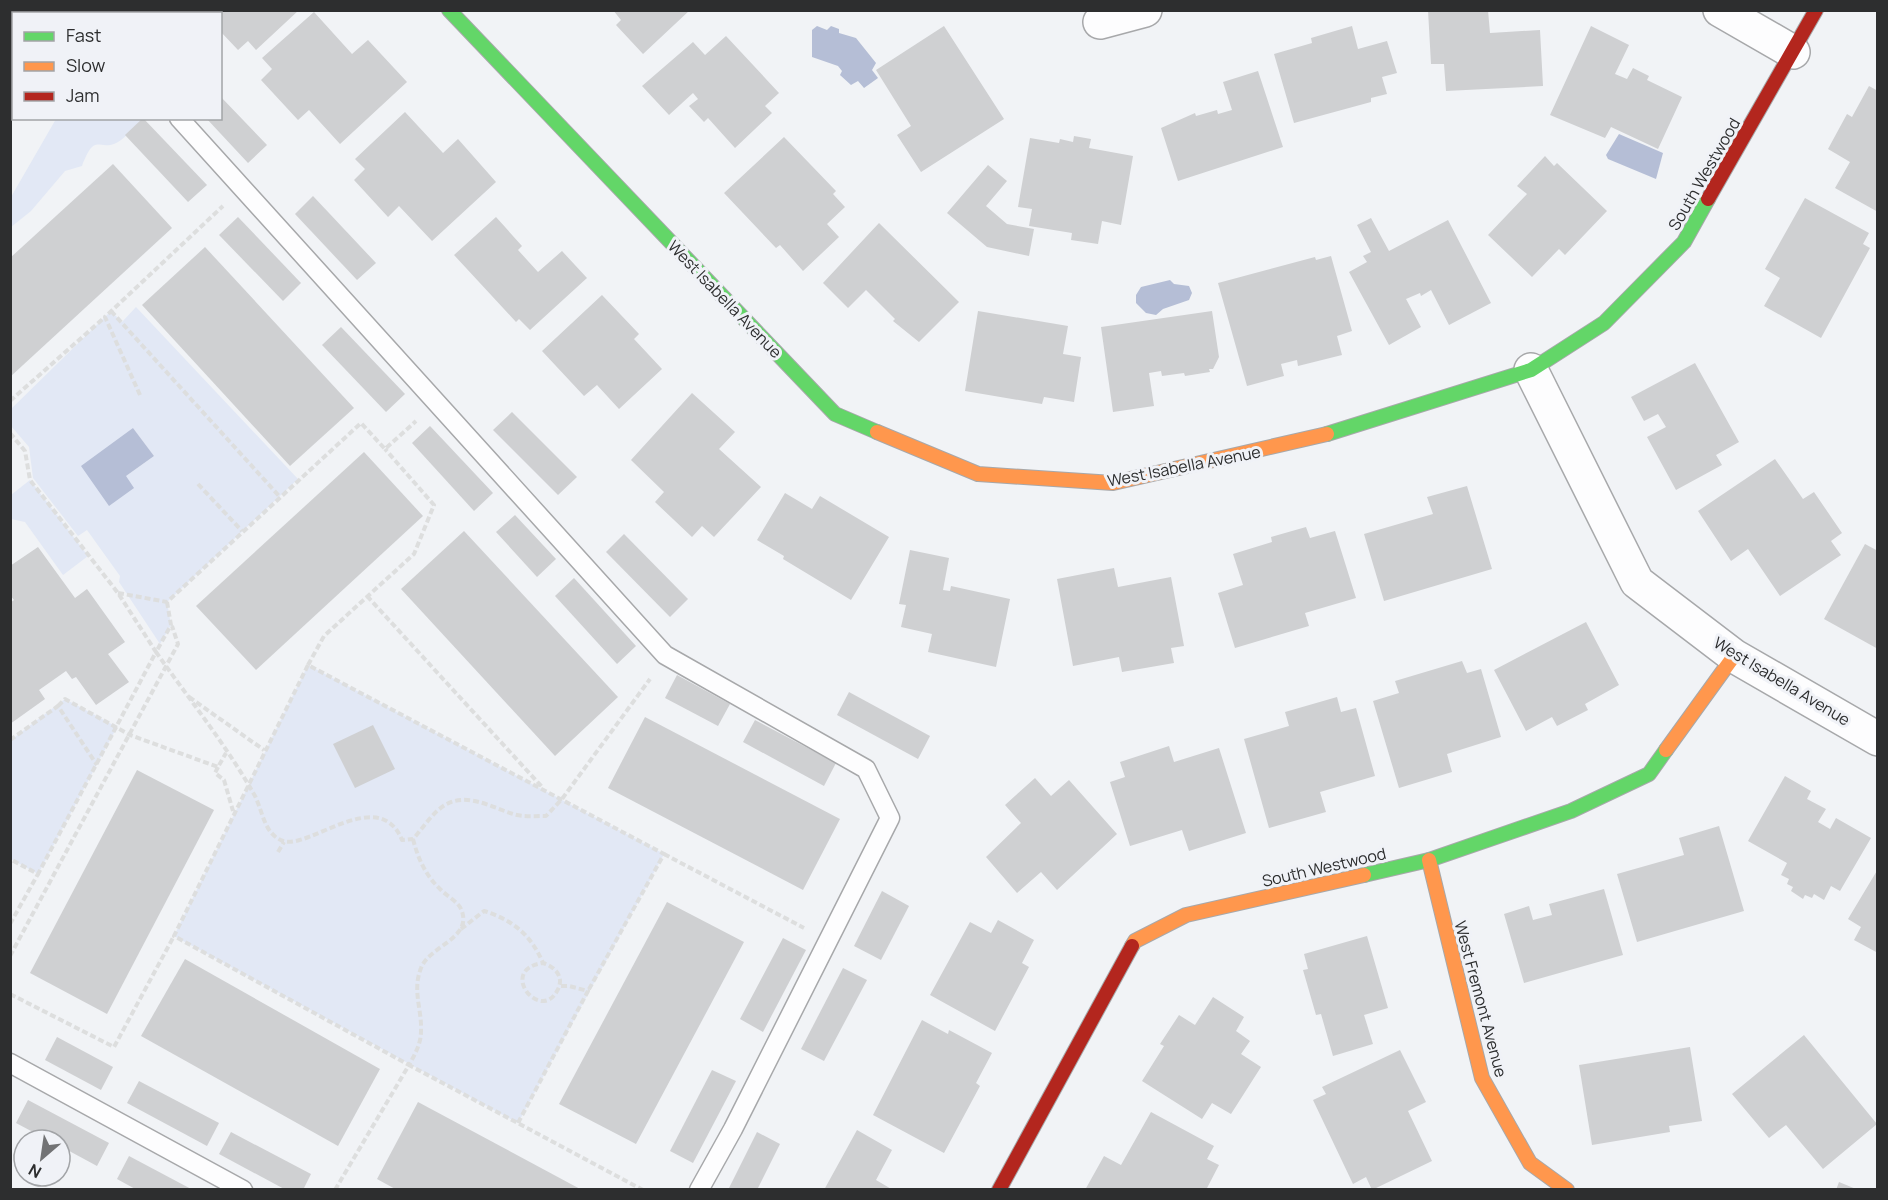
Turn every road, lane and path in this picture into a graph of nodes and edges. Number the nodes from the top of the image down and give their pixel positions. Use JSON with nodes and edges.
{"nodes":[{"id":1,"x":1144,"y":10,"type":"edge"},
{"id":2,"x":1720,"y":10,"type":"edge"},
{"id":3,"x":1816,"y":10,"type":"edge"},
{"id":4,"x":450,"y":11,"type":"edge"},
{"id":5,"x":1100,"y":22,"type":"dead end"},
{"id":6,"x":1793,"y":52,"type":"junction"},
{"id":7,"x":181,"y":120,"type":"edge"},
{"id":8,"x":242,"y":188,"type":"junction"},
{"id":9,"x":111,"y":311,"type":"junction"},
{"id":10,"x":105,"y":317,"type":"junction"},
{"id":11,"x":1531,"y":370,"type":"junction"},
{"id":12,"x":140,"y":395,"type":"dead end"},
{"id":13,"x":10,"y":401,"type":"edge"},
{"id":14,"x":436,"y":403,"type":"junction"},
{"id":15,"x":10,"y":433,"type":"edge"},
{"id":16,"x":385,"y":449,"type":"junction"},
{"id":17,"x":198,"y":484,"type":"dead end"},
{"id":18,"x":280,"y":497,"type":"junction"},
{"id":19,"x":243,"y":532,"type":"junction"},
{"id":20,"x":118,"y":593,"type":"junction"},
{"id":21,"x":367,"y":596,"type":"junction"},
{"id":22,"x":167,"y":602,"type":"junction"},
{"id":23,"x":171,"y":625,"type":"junction"},
{"id":24,"x":156,"y":652,"type":"junction"},
{"id":25,"x":665,"y":655,"type":"junction"},
{"id":26,"x":1734,"y":656,"type":"junction"},
{"id":27,"x":308,"y":664,"type":"junction"},
{"id":28,"x":166,"y":666,"type":"junction"},
{"id":29,"x":186,"y":696,"type":"junction"},
{"id":30,"x":58,"y":706,"type":"junction"},
{"id":31,"x":117,"y":728,"type":"junction"},
{"id":32,"x":130,"y":735,"type":"junction"},
{"id":33,"x":1878,"y":739,"type":"edge"},
{"id":34,"x":10,"y":740,"type":"edge"},
{"id":35,"x":264,"y":750,"type":"junction"},
{"id":36,"x":226,"y":753,"type":"junction"},
{"id":37,"x":97,"y":766,"type":"junction"},
{"id":38,"x":218,"y":767,"type":"junction"},
{"id":39,"x":247,"y":784,"type":"junction"},
{"id":40,"x":545,"y":790,"type":"junction"},
{"id":41,"x":562,"y":799,"type":"junction"},
{"id":42,"x":233,"y":813,"type":"junction"},
{"id":43,"x":413,"y":839,"type":"junction"},
{"id":44,"x":284,"y":842,"type":"junction"},
{"id":45,"x":278,"y":852,"type":"dead end"},
{"id":46,"x":664,"y":854,"type":"junction"},
{"id":47,"x":10,"y":859,"type":"edge"},
{"id":48,"x":1429,"y":861,"type":"junction"},
{"id":49,"x":38,"y":873,"type":"junction"},
{"id":50,"x":10,"y":924,"type":"edge"},
{"id":51,"x":460,"y":930,"type":"junction"},
{"id":52,"x":174,"y":936,"type":"junction"},
{"id":53,"x":828,"y":941,"type":"junction"},
{"id":54,"x":10,"y":956,"type":"edge"},
{"id":55,"x":543,"y":963,"type":"junction"},
{"id":56,"x":559,"y":986,"type":"junction"},
{"id":57,"x":588,"y":991,"type":"junction"},
{"id":58,"x":10,"y":994,"type":"edge"},
{"id":59,"x":10,"y":1063,"type":"edge"},
{"id":60,"x":410,"y":1065,"type":"junction"},
{"id":61,"x":518,"y":1122,"type":"junction"},
{"id":62,"x":243,"y":1190,"type":"edge"},
{"id":63,"x":335,"y":1190,"type":"edge"},
{"id":64,"x":643,"y":1190,"type":"edge"},
{"id":65,"x":699,"y":1190,"type":"edge"},
{"id":66,"x":999,"y":1190,"type":"edge"},
{"id":67,"x":1567,"y":1190,"type":"edge"}],
"edges":[{"from":1,"to":5,"type":"street"},
{"from":2,"to":6,"type":"street"},
{"from":3,"to":6,"type":"street","name":"South Westwood"},
{"from":4,"to":11,"type":"street","name":"West Isabella Avenue"},
{"from":6,"to":11,"type":"street","name":"South Westwood"},
{"from":7,"to":8,"type":"lane"},
{"from":8,"to":9,"type":"path"},
{"from":8,"to":14,"type":"lane"},
{"from":9,"to":10,"type":"path"},
{"from":9,"to":18,"type":"path"},
{"from":10,"to":12,"type":"path"},
{"from":10,"to":13,"type":"path"},
{"from":11,"to":26,"type":"street","name":"West Isabella Avenue"},
{"from":14,"to":16,"type":"path"},
{"from":14,"to":25,"type":"lane"},
{"from":15,"to":20,"type":"path"},
{"from":16,"to":18,"type":"path"},
{"from":16,"to":21,"type":"path"},
{"from":17,"to":19,"type":"path"},
{"from":18,"to":19,"type":"path"},
{"from":19,"to":22,"type":"path"},
{"from":20,"to":22,"type":"path"},
{"from":20,"to":24,"type":"path"},
{"from":21,"to":27,"type":"path"},
{"from":21,"to":40,"type":"path"},
{"from":22,"to":23,"type":"path"},
{"from":23,"to":24,"type":"path"},
{"from":23,"to":28,"type":"path"},
{"from":24,"to":28,"type":"path"},
{"from":24,"to":31,"type":"path"},
{"from":25,"to":41,"type":"path"},
{"from":25,"to":53,"type":"lane"},
{"from":26,"to":33,"type":"street","name":"West Isabella Avenue"},
{"from":26,"to":48,"type":"street","name":"South Westwood"},
{"from":27,"to":35,"type":"path"},
{"from":27,"to":40,"type":"path"},
{"from":28,"to":29,"type":"path"},
{"from":28,"to":32,"type":"path"},
{"from":29,"to":35,"type":"path"},
{"from":29,"to":36,"type":"path"},
{"from":30,"to":31,"type":"path"},
{"from":30,"to":34,"type":"path"},
{"from":30,"to":37,"type":"path"},
{"from":31,"to":32,"type":"path"},
{"from":31,"to":37,"type":"path"},
{"from":32,"to":38,"type":"path"},
{"from":32,"to":54,"type":"path"},
{"from":35,"to":39,"type":"path"},
{"from":36,"to":38,"type":"path"},
{"from":36,"to":39,"type":"path"},
{"from":37,"to":49,"type":"path"},
{"from":38,"to":42,"type":"path"},
{"from":39,"to":42,"type":"path"},
{"from":39,"to":44,"type":"path"},
{"from":40,"to":41,"type":"path"},
{"from":41,"to":43,"type":"path"},
{"from":41,"to":46,"type":"path"},
{"from":42,"to":52,"type":"path"},
{"from":43,"to":44,"type":"path"},
{"from":43,"to":51,"type":"path"},
{"from":44,"to":45,"type":"path"},
{"from":46,"to":53,"type":"path"},
{"from":46,"to":57,"type":"path"},
{"from":47,"to":49,"type":"path"},
{"from":48,"to":66,"type":"street","name":"South Westwood"},
{"from":48,"to":67,"type":"street","name":"West Fremont Avenue"},
{"from":49,"to":50,"type":"path"},
{"from":51,"to":55,"type":"path"},
{"from":51,"to":60,"type":"path"},
{"from":52,"to":58,"type":"path"},
{"from":52,"to":60,"type":"path"},
{"from":53,"to":65,"type":"lane"},
{"from":55,"to":56,"type":"path"},
{"from":55,"to":56,"type":"path"},
{"from":56,"to":57,"type":"path"},
{"from":57,"to":61,"type":"path"},
{"from":59,"to":62,"type":"lane"},
{"from":60,"to":61,"type":"path"},
{"from":60,"to":63,"type":"path"},
{"from":61,"to":64,"type":"path"}]}
